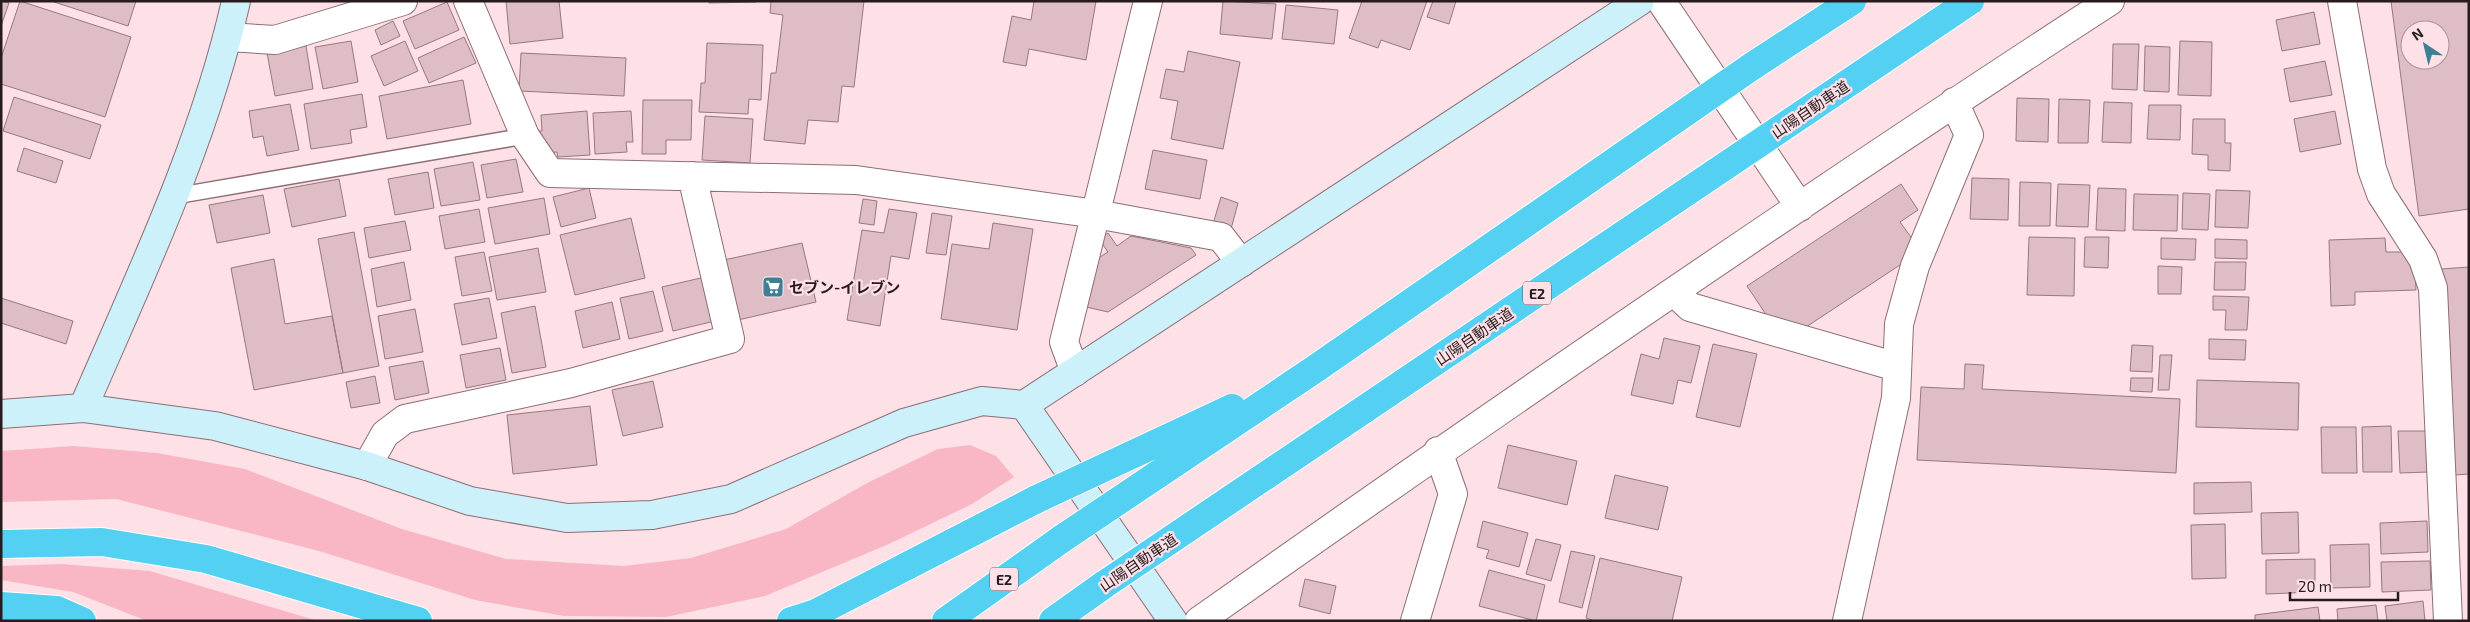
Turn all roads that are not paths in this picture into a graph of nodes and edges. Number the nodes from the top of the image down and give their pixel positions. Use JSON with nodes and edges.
{"nodes":[{"id":1,"x":236,"y":1,"type":"edge"},
{"id":2,"x":404,"y":1,"type":"edge"},
{"id":3,"x":468,"y":1,"type":"edge"},
{"id":4,"x":1148,"y":1,"type":"edge"},
{"id":5,"x":1640,"y":1,"type":"edge"},
{"id":6,"x":1661,"y":1,"type":"edge"},
{"id":7,"x":1852,"y":1,"type":"edge"},
{"id":8,"x":1970,"y":1,"type":"edge"},
{"id":9,"x":2110,"y":1,"type":"edge"},
{"id":10,"x":2342,"y":1,"type":"edge"},
{"id":11,"x":228,"y":37,"type":"junction"},
{"id":12,"x":1954,"y":102,"type":"junction"},
{"id":13,"x":525,"y":136,"type":"junction"},
{"id":14,"x":692,"y":176,"type":"junction"},
{"id":15,"x":175,"y":196,"type":"junction"},
{"id":16,"x":1800,"y":206,"type":"junction"},
{"id":17,"x":1096,"y":214,"type":"junction"},
{"id":18,"x":1241,"y":263,"type":"junction"},
{"id":19,"x":1674,"y":292,"type":"junction"},
{"id":20,"x":1897,"y":367,"type":"junction"},
{"id":21,"x":1315,"y":369,"type":"junction"},
{"id":22,"x":1075,"y":372,"type":"junction"},
{"id":23,"x":1024,"y":405,"type":"junction"},
{"id":24,"x":83,"y":408,"type":"junction"},
{"id":25,"x":1,"y":414,"type":"edge"},
{"id":26,"x":1438,"y":451,"type":"junction"},
{"id":27,"x":367,"y":466,"type":"junction"},
{"id":28,"x":1,"y":544,"type":"edge"},
{"id":29,"x":1,"y":606,"type":"edge"},
{"id":30,"x":82,"y":621,"type":"edge"},
{"id":31,"x":418,"y":621,"type":"edge"},
{"id":32,"x":791,"y":621,"type":"edge"},
{"id":33,"x":946,"y":621,"type":"edge"},
{"id":34,"x":1053,"y":621,"type":"edge"},
{"id":35,"x":1172,"y":621,"type":"edge"},
{"id":36,"x":1199,"y":621,"type":"edge"},
{"id":37,"x":1415,"y":621,"type":"edge"},
{"id":38,"x":1848,"y":621,"type":"edge"},
{"id":39,"x":2448,"y":621,"type":"edge"}],
"edges":[{"from":1,"to":11,"type":"street"},
{"from":2,"to":11,"type":"street"},
{"from":3,"to":13,"type":"street"},
{"from":4,"to":17,"type":"street"},
{"from":5,"to":18,"type":"street"},
{"from":6,"to":16,"type":"street"},
{"from":7,"to":21,"type":"highway","number":"E2","bridge":true},
{"from":8,"to":34,"type":"highway","name":"山陽自動車道","number":"E2","bridge":true},
{"from":9,"to":12,"type":"street"},
{"from":10,"to":39,"type":"street"},
{"from":11,"to":15,"type":"street"},
{"from":12,"to":16,"type":"street"},
{"from":12,"to":20,"type":"street"},
{"from":13,"to":14,"type":"street"},
{"from":13,"to":15,"type":"lane"},
{"from":14,"to":17,"type":"street"},
{"from":14,"to":27,"type":"street"},
{"from":15,"to":24,"type":"street"},
{"from":16,"to":19,"type":"street"},
{"from":17,"to":18,"type":"street"},
{"from":17,"to":22,"type":"street"},
{"from":18,"to":22,"type":"street"},
{"from":19,"to":20,"type":"street"},
{"from":19,"to":26,"type":"street"},
{"from":20,"to":38,"type":"street"},
{"from":21,"to":32,"type":"highway","bridge":true},
{"from":21,"to":33,"type":"highway","number":"E2","bridge":true},
{"from":22,"to":23,"type":"street"},
{"from":23,"to":27,"type":"street"},
{"from":23,"to":35,"type":"street"},
{"from":24,"to":25,"type":"street"},
{"from":24,"to":27,"type":"street"},
{"from":26,"to":36,"type":"street"},
{"from":26,"to":37,"type":"street"},
{"from":28,"to":31,"type":"highway"},
{"from":29,"to":30,"type":"highway"}]}
